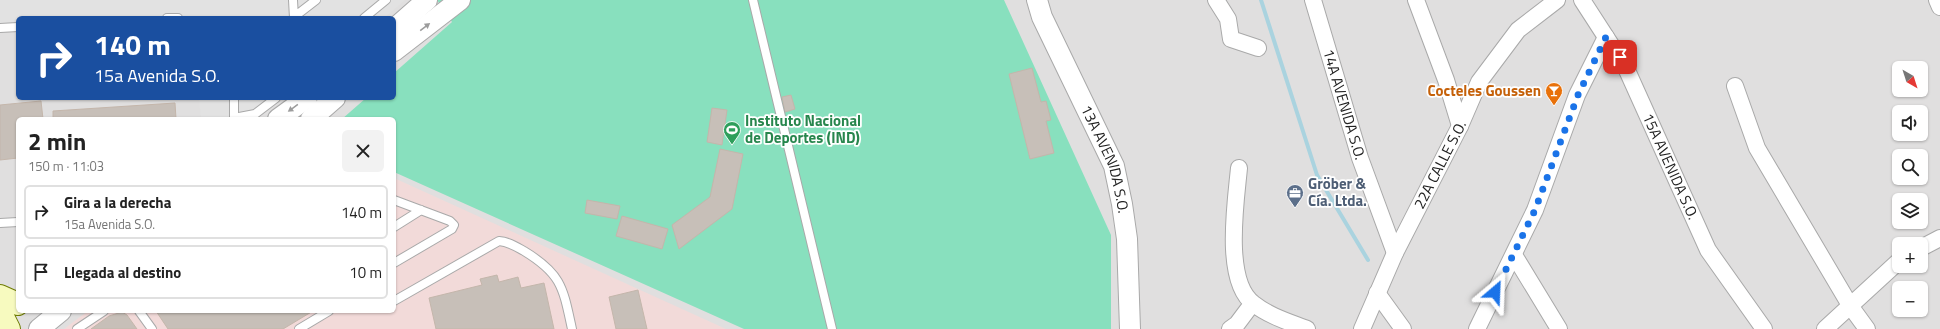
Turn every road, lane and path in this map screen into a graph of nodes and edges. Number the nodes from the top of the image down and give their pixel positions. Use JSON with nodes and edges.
{"nodes":[{"id":1,"x":293,"y":0,"type":"edge"},
{"id":2,"x":316,"y":0,"type":"edge"},
{"id":3,"x":386,"y":0,"type":"edge"},
{"id":4,"x":428,"y":0,"type":"edge"},
{"id":5,"x":460,"y":0,"type":"edge"},
{"id":6,"x":753,"y":0,"type":"edge"},
{"id":7,"x":1037,"y":0,"type":"edge"},
{"id":8,"x":1216,"y":0,"type":"edge"},
{"id":9,"x":1313,"y":0,"type":"edge"},
{"id":10,"x":1416,"y":0,"type":"edge"},
{"id":11,"x":1557,"y":0,"type":"edge"},
{"id":12,"x":1582,"y":0,"type":"edge"},
{"id":13,"x":1937,"y":0,"type":"edge"},
{"id":14,"x":1940,"y":7,"type":"edge"},
{"id":15,"x":294,"y":16,"type":"edge"},
{"id":16,"x":295,"y":16,"type":"edge"},
{"id":17,"x":366,"y":16,"type":"edge"},
{"id":18,"x":16,"y":27,"type":"edge"},
{"id":19,"x":0,"y":28,"type":"edge"},
{"id":20,"x":396,"y":28,"type":"edge"},
{"id":21,"x":1606,"y":37,"type":"junction"},
{"id":22,"x":1258,"y":48,"type":"dead end"},
{"id":23,"x":396,"y":49,"type":"edge"},
{"id":24,"x":1735,"y":86,"type":"dead end"},
{"id":25,"x":234,"y":100,"type":"edge"},
{"id":26,"x":273,"y":100,"type":"edge"},
{"id":27,"x":304,"y":100,"type":"edge"},
{"id":28,"x":333,"y":100,"type":"edge"},
{"id":29,"x":234,"y":117,"type":"edge"},
{"id":30,"x":239,"y":117,"type":"edge"},
{"id":31,"x":281,"y":117,"type":"edge"},
{"id":32,"x":313,"y":117,"type":"edge"},
{"id":33,"x":1460,"y":126,"type":"junction"},
{"id":34,"x":1239,"y":168,"type":"dead end"},
{"id":35,"x":396,"y":201,"type":"edge"},
{"id":36,"x":421,"y":210,"type":"junction"},
{"id":37,"x":16,"y":222,"type":"edge"},
{"id":38,"x":0,"y":224,"type":"edge"},
{"id":39,"x":396,"y":226,"type":"edge"},
{"id":40,"x":1940,"y":238,"type":"edge"},
{"id":41,"x":1928,"y":244,"type":"edge"},
{"id":42,"x":1395,"y":253,"type":"junction"},
{"id":43,"x":1514,"y":254,"type":"junction"},
{"id":44,"x":396,"y":263,"type":"edge"},
{"id":45,"x":1892,"y":266,"type":"edge"},
{"id":46,"x":1377,"y":293,"type":"junction"},
{"id":47,"x":0,"y":296,"type":"edge"},
{"id":48,"x":396,"y":300,"type":"edge"},
{"id":49,"x":16,"y":303,"type":"edge"},
{"id":50,"x":1252,"y":304,"type":"junction"},
{"id":51,"x":1851,"y":307,"type":"junction"},
{"id":52,"x":0,"y":311,"type":"edge"},
{"id":53,"x":59,"y":313,"type":"edge"},
{"id":54,"x":101,"y":313,"type":"edge"},
{"id":55,"x":140,"y":313,"type":"edge"},
{"id":56,"x":326,"y":313,"type":"edge"},
{"id":57,"x":9,"y":329,"type":"edge"},
{"id":58,"x":39,"y":329,"type":"edge"},
{"id":59,"x":77,"y":329,"type":"edge"},
{"id":60,"x":152,"y":329,"type":"edge"},
{"id":61,"x":299,"y":329,"type":"edge"},
{"id":62,"x":572,"y":329,"type":"edge"},
{"id":63,"x":832,"y":329,"type":"edge"},
{"id":64,"x":1130,"y":329,"type":"edge"},
{"id":65,"x":1230,"y":329,"type":"edge"},
{"id":66,"x":1307,"y":329,"type":"edge"},
{"id":67,"x":1362,"y":329,"type":"edge"},
{"id":68,"x":1403,"y":329,"type":"edge"},
{"id":69,"x":1477,"y":329,"type":"edge"},
{"id":70,"x":1559,"y":329,"type":"edge"},
{"id":71,"x":1764,"y":329,"type":"edge"},
{"id":72,"x":1825,"y":329,"type":"edge"},
{"id":73,"x":1867,"y":329,"type":"edge"}],
"edges":[{"from":1,"to":15,"type":"lane"},
{"from":2,"to":16,"type":"lane"},
{"from":3,"to":17,"type":"lane"},
{"from":4,"to":20,"type":"street"},
{"from":23,"to":5,"type":"street","one_way":true},
{"from":6,"to":63,"type":"lane"},
{"from":7,"to":64,"type":"street","name":"13A AVENIDA S.O."},
{"from":8,"to":22,"type":"street"},
{"from":9,"to":42,"type":"street","name":"14A AVENIDA S.O."},
{"from":10,"to":33,"type":"street"},
{"from":11,"to":33,"type":"street","name":"22A CALLE S.O."},
{"from":12,"to":21,"type":"street","name":"15A AVENIDA S.O."},
{"from":13,"to":14,"type":"street"},
{"from":18,"to":19,"type":"lane"},
{"from":21,"to":43,"type":"street"},
{"from":21,"to":71,"type":"street","name":"15A AVENIDA S.O."},
{"from":24,"to":51,"type":"street"},
{"from":25,"to":29,"type":"lane"},
{"from":26,"to":30,"type":"lane"},
{"from":27,"to":31,"type":"street","one_way":true},
{"from":28,"to":32,"type":"street"},
{"from":33,"to":42,"type":"street","name":"22A CALLE S.O."},
{"from":34,"to":50,"type":"street"},
{"from":35,"to":36,"type":"lane"},
{"from":36,"to":39,"type":"lane"},
{"from":36,"to":44,"type":"lane"},
{"from":37,"to":38,"type":"lane"},
{"from":40,"to":41,"type":"street"},
{"from":42,"to":46,"type":"street","name":"22A CALLE S.O."},
{"from":43,"to":69,"type":"street"},
{"from":43,"to":70,"type":"street"},
{"from":45,"to":51,"type":"street"},
{"from":46,"to":67,"type":"street","name":"22A CALLE S.O."},
{"from":46,"to":68,"type":"street"},
{"from":47,"to":49,"type":"main road"},
{"from":48,"to":62,"type":"lane"},
{"from":50,"to":65,"type":"street"},
{"from":50,"to":66,"type":"street"},
{"from":51,"to":72,"type":"street"},
{"from":51,"to":73,"type":"street"},
{"from":52,"to":57,"type":"main road"},
{"from":53,"to":58,"type":"street"},
{"from":54,"to":59,"type":"lane"},
{"from":55,"to":60,"type":"lane"},
{"from":56,"to":61,"type":"lane"}]}
